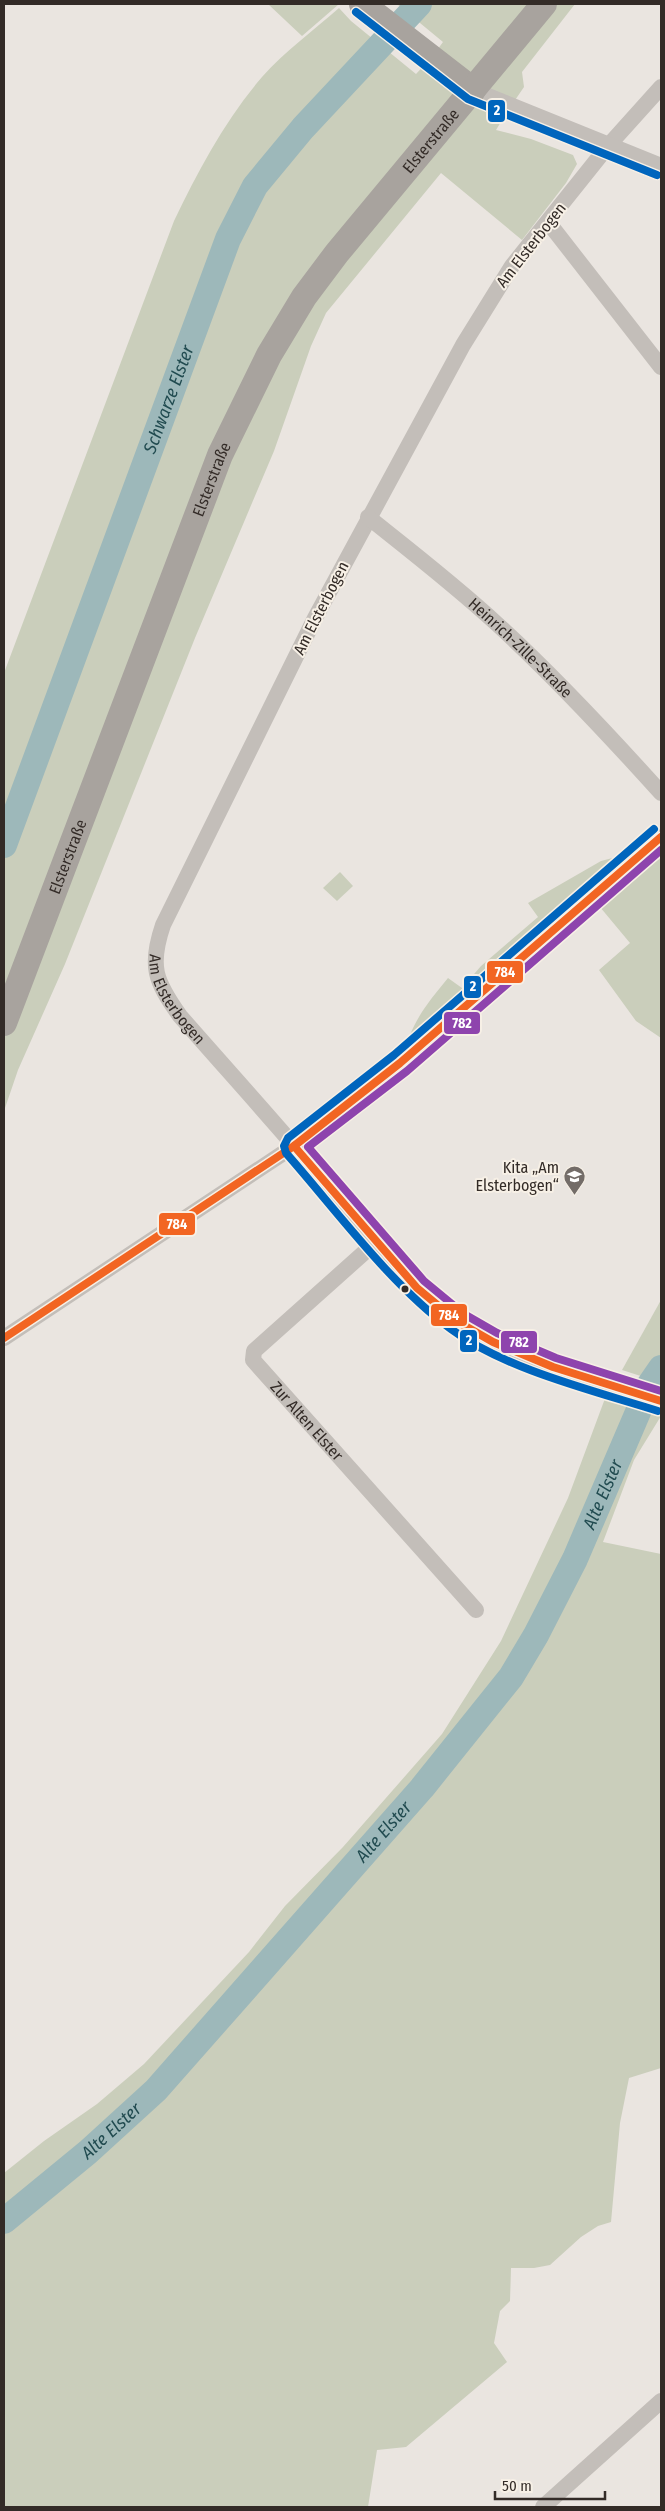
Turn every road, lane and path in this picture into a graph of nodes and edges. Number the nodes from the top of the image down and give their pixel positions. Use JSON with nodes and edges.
{"nodes":[{"id":1,"x":544,"y":4,"type":"edge"},
{"id":2,"x":365,"y":6,"type":"edge"},
{"id":3,"x":661,"y":87,"type":"edge"},
{"id":4,"x":473,"y":90,"type":"junction"},
{"id":5,"x":608,"y":146,"type":"junction"},
{"id":6,"x":661,"y":166,"type":"edge"},
{"id":7,"x":548,"y":222,"type":"junction"},
{"id":8,"x":661,"y":367,"type":"edge"},
{"id":9,"x":368,"y":517,"type":"junction"},
{"id":10,"x":661,"y":792,"type":"edge"},
{"id":11,"x":661,"y":837,"type":"edge"},
{"id":12,"x":4,"y":1023,"type":"edge"},
{"id":13,"x":294,"y":1146,"type":"junction"},
{"id":14,"x":376,"y":1242,"type":"junction"},
{"id":15,"x":4,"y":1338,"type":"edge"},
{"id":16,"x":661,"y":1400,"type":"edge"},
{"id":17,"x":476,"y":1610,"type":"dead end"},
{"id":18,"x":661,"y":2401,"type":"edge"},
{"id":19,"x":544,"y":2507,"type":"edge"}],
"edges":[{"from":1,"to":4,"type":"main road","name":"Elsterstraße"},
{"from":2,"to":4,"type":"main road"},
{"from":3,"to":5,"type":"street","name":"Am Elsterbogen"},
{"from":4,"to":5,"type":"street"},
{"from":4,"to":12,"type":"main road","name":"Elsterstraße"},
{"from":5,"to":6,"type":"street"},
{"from":5,"to":7,"type":"street","name":"Am Elsterbogen"},
{"from":7,"to":8,"type":"street"},
{"from":7,"to":9,"type":"street","name":"Am Elsterbogen"},
{"from":9,"to":10,"type":"street","name":"Heinrich-Zille-Straße"},
{"from":9,"to":13,"type":"street","name":"Am Elsterbogen"},
{"from":11,"to":13,"type":"street"},
{"from":13,"to":14,"type":"street","name":"Am Elsterbogen"},
{"from":13,"to":15,"type":"street"},
{"from":14,"to":16,"type":"street","name":"Am Elsterbogen"},
{"from":14,"to":17,"type":"street","name":"Zur Alten Elster"},
{"from":18,"to":19,"type":"street"}]}
